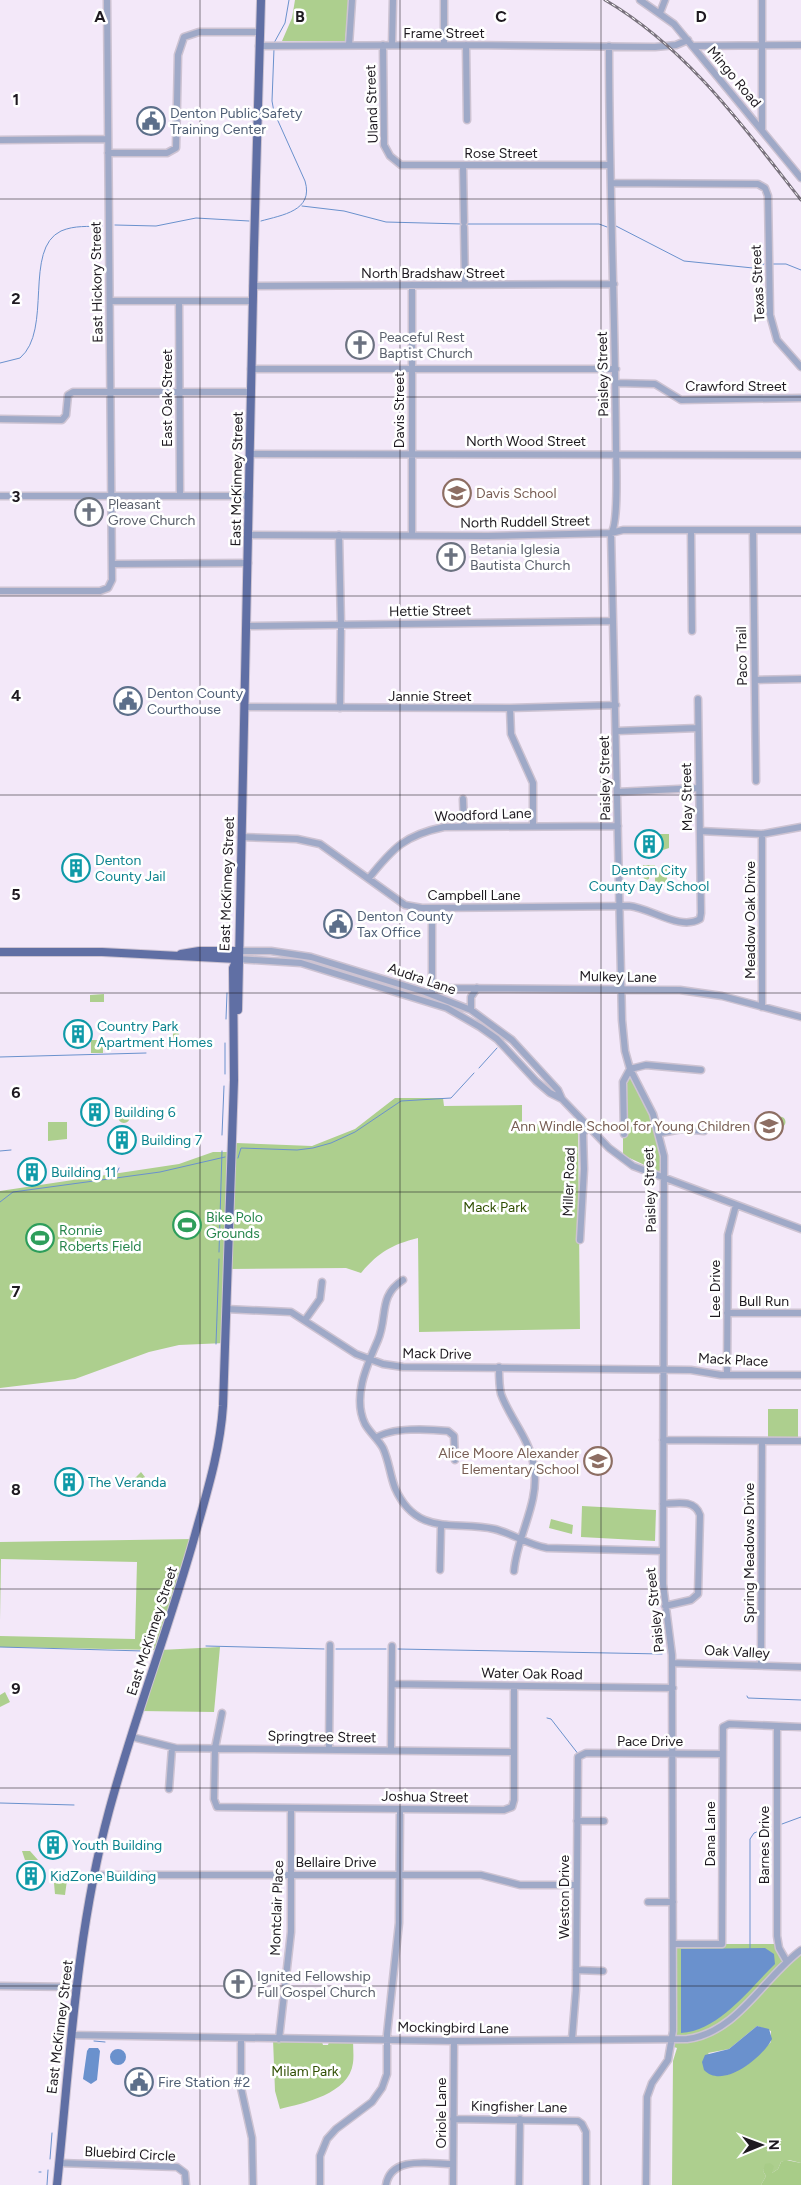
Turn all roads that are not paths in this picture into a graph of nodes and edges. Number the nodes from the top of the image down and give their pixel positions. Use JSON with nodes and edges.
{"nodes":[{"id":1,"x":107,"y":0,"type":"edge"},
{"id":2,"x":261,"y":0,"type":"edge"},
{"id":3,"x":352,"y":0,"type":"edge"},
{"id":4,"x":393,"y":0,"type":"edge"},
{"id":5,"x":444,"y":0,"type":"edge"},
{"id":6,"x":640,"y":0,"type":"edge"},
{"id":7,"x":665,"y":0,"type":"edge"},
{"id":8,"x":762,"y":0,"type":"edge"},
{"id":9,"x":660,"y":13,"type":"junction"},
{"id":10,"x":260,"y":32,"type":"junction"},
{"id":11,"x":690,"y":43,"type":"junction"},
{"id":12,"x":349,"y":45,"type":"junction"},
{"id":13,"x":384,"y":45,"type":"junction"},
{"id":14,"x":392,"y":45,"type":"junction"},
{"id":15,"x":444,"y":45,"type":"junction"},
{"id":16,"x":466,"y":45,"type":"junction"},
{"id":17,"x":763,"y":45,"type":"junction"},
{"id":18,"x":801,"y":45,"type":"edge"},
{"id":19,"x":259,"y":46,"type":"junction"},
{"id":20,"x":609,"y":46,"type":"junction"},
{"id":21,"x":467,"y":120,"type":"dead end"},
{"id":22,"x":762,"y":129,"type":"junction"},
{"id":23,"x":108,"y":139,"type":"junction"},
{"id":24,"x":0,"y":140,"type":"edge"},
{"id":25,"x":108,"y":153,"type":"junction"},
{"id":26,"x":394,"y":161,"type":"joint"},
{"id":27,"x":610,"y":165,"type":"junction"},
{"id":28,"x":463,"y":166,"type":"junction"},
{"id":29,"x":801,"y":178,"type":"edge"},
{"id":30,"x":611,"y":183,"type":"junction"},
{"id":31,"x":614,"y":284,"type":"junction"},
{"id":32,"x":412,"y":285,"type":"junction"},
{"id":33,"x":465,"y":285,"type":"junction"},
{"id":34,"x":253,"y":286,"type":"junction"},
{"id":35,"x":110,"y":300,"type":"junction"},
{"id":36,"x":179,"y":301,"type":"junction"},
{"id":37,"x":253,"y":301,"type":"junction"},
{"id":38,"x":801,"y":367,"type":"edge"},
{"id":39,"x":251,"y":369,"type":"junction"},
{"id":40,"x":412,"y":369,"type":"junction"},
{"id":41,"x":616,"y":369,"type":"junction"},
{"id":42,"x":616,"y":383,"type":"junction"},
{"id":43,"x":111,"y":392,"type":"junction"},
{"id":44,"x":180,"y":392,"type":"junction"},
{"id":45,"x":251,"y":392,"type":"junction"},
{"id":46,"x":801,"y":398,"type":"edge"},
{"id":47,"x":0,"y":419,"type":"edge"},
{"id":48,"x":616,"y":453,"type":"junction"},
{"id":49,"x":250,"y":454,"type":"junction"},
{"id":50,"x":412,"y":454,"type":"junction"},
{"id":51,"x":801,"y":455,"type":"edge"},
{"id":52,"x":180,"y":495,"type":"junction"},
{"id":53,"x":0,"y":496,"type":"edge"},
{"id":54,"x":112,"y":496,"type":"junction"},
{"id":55,"x":249,"y":496,"type":"junction"},
{"id":56,"x":691,"y":530,"type":"junction"},
{"id":57,"x":801,"y":530,"type":"edge"},
{"id":58,"x":753,"y":531,"type":"junction"},
{"id":59,"x":612,"y":533,"type":"junction"},
{"id":60,"x":249,"y":535,"type":"junction"},
{"id":61,"x":339,"y":535,"type":"junction"},
{"id":62,"x":412,"y":535,"type":"junction"},
{"id":63,"x":248,"y":563,"type":"junction"},
{"id":64,"x":112,"y":564,"type":"junction"},
{"id":65,"x":0,"y":591,"type":"edge"},
{"id":66,"x":614,"y":621,"type":"junction"},
{"id":67,"x":341,"y":625,"type":"junction"},
{"id":68,"x":247,"y":626,"type":"junction"},
{"id":69,"x":692,"y":631,"type":"dead end"},
{"id":70,"x":801,"y":679,"type":"edge"},
{"id":71,"x":755,"y":680,"type":"junction"},
{"id":72,"x":698,"y":699,"type":"dead end"},
{"id":73,"x":616,"y":705,"type":"junction"},
{"id":74,"x":245,"y":707,"type":"junction"},
{"id":75,"x":340,"y":708,"type":"junction"},
{"id":76,"x":510,"y":708,"type":"junction"},
{"id":77,"x":698,"y":728,"type":"junction"},
{"id":78,"x":617,"y":730,"type":"junction"},
{"id":79,"x":756,"y":782,"type":"dead end"},
{"id":80,"x":699,"y":788,"type":"junction"},
{"id":81,"x":617,"y":792,"type":"junction"},
{"id":82,"x":464,"y":799,"type":"dead end"},
{"id":83,"x":533,"y":825,"type":"junction"},
{"id":84,"x":464,"y":826,"type":"junction"},
{"id":85,"x":618,"y":826,"type":"junction"},
{"id":86,"x":801,"y":827,"type":"edge"},
{"id":87,"x":700,"y":831,"type":"junction"},
{"id":88,"x":762,"y":834,"type":"junction"},
{"id":89,"x":241,"y":837,"type":"junction"},
{"id":90,"x":369,"y":878,"type":"junction"},
{"id":91,"x":701,"y":895,"type":"joint"},
{"id":92,"x":620,"y":906,"type":"junction"},
{"id":93,"x":432,"y":908,"type":"junction"},
{"id":94,"x":0,"y":952,"type":"edge"},
{"id":95,"x":238,"y":955,"type":"junction"},
{"id":96,"x":337,"y":965,"type":"junction"},
{"id":97,"x":334,"y":972,"type":"junction"},
{"id":98,"x":477,"y":988,"type":"junction"},
{"id":99,"x":622,"y":989,"type":"junction"},
{"id":100,"x":432,"y":991,"type":"junction"},
{"id":101,"x":429,"y":1002,"type":"junction"},
{"id":102,"x":762,"y":1006,"type":"junction"},
{"id":103,"x":471,"y":1010,"type":"junction"},
{"id":104,"x":801,"y":1017,"type":"edge"},
{"id":105,"x":529,"y":1058,"type":"junction"},
{"id":106,"x":522,"y":1064,"type":"junction"},
{"id":107,"x":630,"y":1069,"type":"junction"},
{"id":108,"x":701,"y":1070,"type":"dead end"},
{"id":109,"x":562,"y":1099,"type":"junction"},
{"id":110,"x":588,"y":1125,"type":"junction"},
{"id":111,"x":704,"y":1130,"type":"dead end"},
{"id":112,"x":660,"y":1133,"type":"junction"},
{"id":113,"x":624,"y":1134,"type":"dead end"},
{"id":114,"x":664,"y":1179,"type":"junction"},
{"id":115,"x":736,"y":1205,"type":"junction"},
{"id":116,"x":801,"y":1229,"type":"edge"},
{"id":117,"x":580,"y":1240,"type":"dead end"},
{"id":118,"x":403,"y":1280,"type":"dead end"},
{"id":119,"x":322,"y":1282,"type":"dead end"},
{"id":120,"x":226,"y":1309,"type":"junction"},
{"id":121,"x":727,"y":1313,"type":"junction"},
{"id":122,"x":801,"y":1313,"type":"edge"},
{"id":123,"x":305,"y":1320,"type":"junction"},
{"id":124,"x":370,"y":1360,"type":"junction"},
{"id":125,"x":499,"y":1367,"type":"junction"},
{"id":126,"x":663,"y":1371,"type":"junction"},
{"id":127,"x":727,"y":1375,"type":"junction"},
{"id":128,"x":801,"y":1376,"type":"edge"},
{"id":129,"x":376,"y":1438,"type":"junction"},
{"id":130,"x":663,"y":1440,"type":"junction"},
{"id":131,"x":762,"y":1441,"type":"junction"},
{"id":132,"x":801,"y":1441,"type":"edge"},
{"id":133,"x":455,"y":1460,"type":"dead end"},
{"id":134,"x":663,"y":1504,"type":"junction"},
{"id":135,"x":441,"y":1526,"type":"junction"},
{"id":136,"x":519,"y":1540,"type":"junction"},
{"id":137,"x":663,"y":1551,"type":"junction"},
{"id":138,"x":440,"y":1570,"type":"dead end"},
{"id":139,"x":514,"y":1570,"type":"dead end"},
{"id":140,"x":665,"y":1606,"type":"junction"},
{"id":141,"x":330,"y":1645,"type":"dead end"},
{"id":142,"x":392,"y":1646,"type":"dead end"},
{"id":143,"x":672,"y":1663,"type":"junction"},
{"id":144,"x":761,"y":1665,"type":"junction"},
{"id":145,"x":801,"y":1667,"type":"edge"},
{"id":146,"x":392,"y":1684,"type":"junction"},
{"id":147,"x":514,"y":1686,"type":"junction"},
{"id":148,"x":672,"y":1688,"type":"junction"},
{"id":149,"x":222,"y":1713,"type":"dead end"},
{"id":150,"x":777,"y":1726,"type":"junction"},
{"id":151,"x":801,"y":1727,"type":"edge"},
{"id":152,"x":132,"y":1737,"type":"junction"},
{"id":153,"x":172,"y":1748,"type":"junction"},
{"id":154,"x":215,"y":1748,"type":"junction"},
{"id":155,"x":329,"y":1749,"type":"junction"},
{"id":156,"x":390,"y":1750,"type":"junction"},
{"id":157,"x":514,"y":1752,"type":"junction"},
{"id":158,"x":674,"y":1754,"type":"junction"},
{"id":159,"x":722,"y":1754,"type":"junction"},
{"id":160,"x":579,"y":1755,"type":"joint"},
{"id":161,"x":169,"y":1789,"type":"dead end"},
{"id":162,"x":291,"y":1808,"type":"junction"},
{"id":163,"x":400,"y":1809,"type":"junction"},
{"id":164,"x":576,"y":1821,"type":"junction"},
{"id":165,"x":604,"y":1821,"type":"dead end"},
{"id":166,"x":399,"y":1874,"type":"junction"},
{"id":167,"x":94,"y":1875,"type":"junction"},
{"id":168,"x":291,"y":1875,"type":"junction"},
{"id":169,"x":576,"y":1885,"type":"junction"},
{"id":170,"x":648,"y":1902,"type":"dead end"},
{"id":171,"x":673,"y":1902,"type":"junction"},
{"id":172,"x":673,"y":1944,"type":"junction"},
{"id":173,"x":801,"y":1950,"type":"edge"},
{"id":174,"x":787,"y":1962,"type":"junction"},
{"id":175,"x":576,"y":1970,"type":"junction"},
{"id":176,"x":603,"y":1971,"type":"dead end"},
{"id":177,"x":0,"y":1986,"type":"edge"},
{"id":178,"x":76,"y":1987,"type":"junction"},
{"id":179,"x":70,"y":2036,"type":"junction"},
{"id":180,"x":241,"y":2038,"type":"junction"},
{"id":181,"x":278,"y":2039,"type":"junction"},
{"id":182,"x":572,"y":2039,"type":"junction"},
{"id":183,"x":387,"y":2040,"type":"junction"},
{"id":184,"x":672,"y":2040,"type":"junction"},
{"id":185,"x":454,"y":2041,"type":"junction"},
{"id":186,"x":453,"y":2119,"type":"junction"},
{"id":187,"x":520,"y":2120,"type":"junction"},
{"id":188,"x":59,"y":2163,"type":"junction"},
{"id":189,"x":453,"y":2164,"type":"junction"},
{"id":190,"x":57,"y":2185,"type":"edge"},
{"id":191,"x":186,"y":2185,"type":"edge"},
{"id":192,"x":253,"y":2185,"type":"edge"},
{"id":193,"x":320,"y":2185,"type":"edge"},
{"id":194,"x":386,"y":2185,"type":"edge"},
{"id":195,"x":453,"y":2185,"type":"edge"},
{"id":196,"x":519,"y":2185,"type":"edge"},
{"id":197,"x":586,"y":2185,"type":"edge"},
{"id":198,"x":646,"y":2185,"type":"edge"}],
"edges":[{"from":1,"to":23,"type":"street","name":"East Hickory Street"},
{"from":2,"to":10,"type":"main road","name":"East McKinney Street"},
{"from":3,"to":12,"type":"street"},
{"from":4,"to":14,"type":"street"},
{"from":5,"to":15,"type":"street"},
{"from":6,"to":9,"type":"street","name":"Mingo Road"},
{"from":7,"to":9,"type":"street"},
{"from":8,"to":17,"type":"street"},
{"from":9,"to":11,"type":"street","name":"Mingo Road"},
{"from":10,"to":19,"type":"main road","name":"East McKinney Street"},
{"from":10,"to":25,"type":"street"},
{"from":11,"to":17,"type":"street","name":"Frame Street"},
{"from":11,"to":20,"type":"street","name":"Frame Street"},
{"from":11,"to":22,"type":"street","name":"Mingo Road"},
{"from":12,"to":13,"type":"street","name":"Frame Street"},
{"from":12,"to":19,"type":"street","name":"Frame Street"},
{"from":13,"to":14,"type":"street","name":"Frame Street"},
{"from":13,"to":26,"type":"street","name":"Uland Street"},
{"from":14,"to":15,"type":"street","name":"Frame Street"},
{"from":15,"to":16,"type":"street","name":"Frame Street"},
{"from":16,"to":20,"type":"street","name":"Frame Street"},
{"from":16,"to":21,"type":"street"},
{"from":17,"to":18,"type":"street","name":"Frame Street"},
{"from":17,"to":22,"type":"street"},
{"from":19,"to":34,"type":"main road","name":"East McKinney Street"},
{"from":20,"to":27,"type":"street","name":"Paisley Street"},
{"from":22,"to":29,"type":"street","name":"Mingo Road"},
{"from":23,"to":24,"type":"street"},
{"from":23,"to":25,"type":"street","name":"East Hickory Street"},
{"from":25,"to":35,"type":"street","name":"East Hickory Street"},
{"from":26,"to":28,"type":"street","name":"Rose Street"},
{"from":27,"to":28,"type":"street","name":"Rose Street"},
{"from":27,"to":30,"type":"street","name":"Paisley Street"},
{"from":28,"to":33,"type":"street"},
{"from":30,"to":31,"type":"street","name":"Paisley Street"},
{"from":30,"to":38,"type":"street","name":"Texas Street"},
{"from":31,"to":33,"type":"street","name":"North Bradshaw Street"},
{"from":31,"to":41,"type":"street","name":"Paisley Street"},
{"from":32,"to":33,"type":"street","name":"North Bradshaw Street"},
{"from":32,"to":34,"type":"street","name":"North Bradshaw Street"},
{"from":32,"to":40,"type":"street","name":"Davis Street"},
{"from":34,"to":37,"type":"main road","name":"East McKinney Street"},
{"from":35,"to":36,"type":"street"},
{"from":35,"to":43,"type":"street","name":"East Hickory Street"},
{"from":36,"to":37,"type":"street"},
{"from":36,"to":44,"type":"street","name":"East Oak Street"},
{"from":37,"to":39,"type":"main road","name":"East McKinney Street"},
{"from":39,"to":40,"type":"street"},
{"from":39,"to":45,"type":"main road","name":"East McKinney Street"},
{"from":40,"to":41,"type":"street"},
{"from":40,"to":50,"type":"street","name":"Davis Street"},
{"from":41,"to":42,"type":"street","name":"Paisley Street"},
{"from":42,"to":46,"type":"street","name":"Crawford Street"},
{"from":42,"to":48,"type":"street","name":"Paisley Street"},
{"from":43,"to":44,"type":"street"},
{"from":43,"to":47,"type":"street"},
{"from":43,"to":54,"type":"street","name":"East Hickory Street"},
{"from":44,"to":45,"type":"street"},
{"from":44,"to":52,"type":"street","name":"East Oak Street"},
{"from":45,"to":49,"type":"main road","name":"East McKinney Street"},
{"from":48,"to":50,"type":"street","name":"North Wood Street"},
{"from":48,"to":51,"type":"street","name":"North Wood Street"},
{"from":48,"to":59,"type":"street","name":"Paisley Street"},
{"from":49,"to":50,"type":"street","name":"North Wood Street"},
{"from":49,"to":55,"type":"main road","name":"East McKinney Street"},
{"from":50,"to":62,"type":"street","name":"Davis Street"},
{"from":52,"to":54,"type":"street"},
{"from":52,"to":55,"type":"street"},
{"from":53,"to":54,"type":"street"},
{"from":54,"to":64,"type":"street","name":"East Hickory Street"},
{"from":55,"to":60,"type":"main road","name":"East McKinney Street"},
{"from":56,"to":58,"type":"street","name":"North Ruddell Street"},
{"from":56,"to":59,"type":"street","name":"North Ruddell Street"},
{"from":56,"to":69,"type":"street"},
{"from":57,"to":58,"type":"street","name":"North Ruddell Street"},
{"from":58,"to":71,"type":"street","name":"Paco Trail"},
{"from":59,"to":62,"type":"street","name":"North Ruddell Street"},
{"from":59,"to":66,"type":"street","name":"Paisley Street"},
{"from":60,"to":61,"type":"street","name":"North Ruddell Street"},
{"from":60,"to":63,"type":"main road","name":"East McKinney Street"},
{"from":61,"to":62,"type":"street","name":"North Ruddell Street"},
{"from":61,"to":67,"type":"street"},
{"from":63,"to":64,"type":"street"},
{"from":63,"to":68,"type":"main road","name":"East McKinney Street"},
{"from":64,"to":65,"type":"street","name":"East Hickory Street"},
{"from":66,"to":67,"type":"street","name":"Hettie Street"},
{"from":66,"to":73,"type":"street","name":"Paisley Street"},
{"from":67,"to":68,"type":"street","name":"Hettie Street"},
{"from":67,"to":75,"type":"street"},
{"from":68,"to":74,"type":"main road","name":"East McKinney Street"},
{"from":70,"to":71,"type":"street"},
{"from":71,"to":79,"type":"street","name":"Paco Trail"},
{"from":72,"to":77,"type":"street","name":"May Street"},
{"from":73,"to":76,"type":"street","name":"Jannie Street"},
{"from":73,"to":78,"type":"street","name":"Paisley Street"},
{"from":74,"to":75,"type":"street","name":"Jannie Street"},
{"from":74,"to":89,"type":"main road","name":"East McKinney Street"},
{"from":75,"to":76,"type":"street","name":"Jannie Street"},
{"from":76,"to":83,"type":"street"},
{"from":77,"to":78,"type":"street"},
{"from":77,"to":80,"type":"street","name":"May Street"},
{"from":78,"to":81,"type":"street","name":"Paisley Street"},
{"from":80,"to":81,"type":"street"},
{"from":80,"to":87,"type":"street","name":"May Street"},
{"from":81,"to":85,"type":"street","name":"Paisley Street"},
{"from":82,"to":84,"type":"street"},
{"from":83,"to":84,"type":"street","name":"Woodford Lane"},
{"from":83,"to":85,"type":"street","name":"Woodford Lane"},
{"from":84,"to":90,"type":"street","name":"Woodford Lane"},
{"from":85,"to":92,"type":"street","name":"Paisley Street"},
{"from":86,"to":88,"type":"street"},
{"from":87,"to":88,"type":"street"},
{"from":87,"to":91,"type":"street","name":"May Street"},
{"from":88,"to":102,"type":"street","name":"Meadow Oak Drive"},
{"from":89,"to":90,"type":"street","name":"Campbell Lane"},
{"from":89,"to":95,"type":"main road","name":"East McKinney Street"},
{"from":90,"to":93,"type":"street","name":"Campbell Lane"},
{"from":91,"to":92,"type":"street","name":"Campbell Lane"},
{"from":92,"to":93,"type":"street","name":"Campbell Lane"},
{"from":92,"to":99,"type":"street","name":"Paisley Street"},
{"from":93,"to":100,"type":"street"},
{"from":94,"to":95,"type":"main road"},
{"from":95,"to":96,"type":"street","name":"Audra Lane"},
{"from":95,"to":97,"type":"street","name":"Audra Lane"},
{"from":95,"to":120,"type":"main road","name":"East McKinney Street"},
{"from":96,"to":97,"type":"street"},
{"from":96,"to":100,"type":"street","name":"Audra Lane"},
{"from":97,"to":101,"type":"street","name":"Audra Lane"},
{"from":98,"to":99,"type":"street","name":"Mulkey Lane"},
{"from":98,"to":100,"type":"street","name":"Mulkey Lane"},
{"from":98,"to":103,"type":"street"},
{"from":99,"to":102,"type":"street","name":"Mulkey Lane"},
{"from":99,"to":107,"type":"street","name":"Paisley Street"},
{"from":100,"to":101,"type":"street"},
{"from":100,"to":103,"type":"street","name":"Audra Lane"},
{"from":101,"to":106,"type":"street","name":"Audra Lane"},
{"from":102,"to":104,"type":"street","name":"Mulkey Lane"},
{"from":103,"to":105,"type":"street","name":"Audra Lane"},
{"from":105,"to":106,"type":"street"},
{"from":105,"to":109,"type":"street","name":"Audra Lane"},
{"from":106,"to":109,"type":"street","name":"Audra Lane"},
{"from":107,"to":108,"type":"street"},
{"from":107,"to":112,"type":"street","name":"Paisley Street"},
{"from":107,"to":113,"type":"street"},
{"from":109,"to":110,"type":"street","name":"Audra Lane"},
{"from":110,"to":114,"type":"street","name":"Audra Lane"},
{"from":110,"to":117,"type":"street","name":"Miller Road"},
{"from":111,"to":112,"type":"street"},
{"from":112,"to":114,"type":"street","name":"Paisley Street"},
{"from":114,"to":115,"type":"street","name":"Audra Lane"},
{"from":114,"to":126,"type":"street","name":"Paisley Street"},
{"from":115,"to":116,"type":"street","name":"Audra Lane"},
{"from":115,"to":121,"type":"street","name":"Lee Drive"},
{"from":118,"to":124,"type":"street"},
{"from":119,"to":123,"type":"street"},
{"from":120,"to":123,"type":"street","name":"Mack Drive"},
{"from":120,"to":152,"type":"main road","name":"East McKinney Street"},
{"from":121,"to":122,"type":"street","name":"Bull Run"},
{"from":121,"to":127,"type":"street","name":"Lee Drive"},
{"from":123,"to":124,"type":"street","name":"Mack Drive"},
{"from":124,"to":125,"type":"street","name":"Mack Drive"},
{"from":124,"to":129,"type":"street"},
{"from":125,"to":126,"type":"street","name":"Mack Drive"},
{"from":125,"to":136,"type":"street"},
{"from":126,"to":127,"type":"street","name":"Mack Place"},
{"from":126,"to":130,"type":"street","name":"Paisley Street"},
{"from":127,"to":128,"type":"street","name":"Mack Place"},
{"from":129,"to":133,"type":"street"},
{"from":129,"to":135,"type":"street"},
{"from":130,"to":131,"type":"street"},
{"from":130,"to":134,"type":"street","name":"Paisley Street"},
{"from":131,"to":132,"type":"street"},
{"from":131,"to":144,"type":"street","name":"Spring Meadows Drive"},
{"from":134,"to":137,"type":"street","name":"Paisley Street"},
{"from":134,"to":140,"type":"street"},
{"from":135,"to":136,"type":"street"},
{"from":135,"to":138,"type":"street"},
{"from":136,"to":137,"type":"street"},
{"from":136,"to":139,"type":"street"},
{"from":137,"to":140,"type":"street","name":"Paisley Street"},
{"from":140,"to":143,"type":"street","name":"Paisley Street"},
{"from":141,"to":155,"type":"street"},
{"from":142,"to":146,"type":"street"},
{"from":143,"to":144,"type":"street","name":"Oak Valley"},
{"from":143,"to":148,"type":"street","name":"Paisley Street"},
{"from":144,"to":145,"type":"street","name":"Oak Valley"},
{"from":146,"to":147,"type":"street","name":"Water Oak Road"},
{"from":146,"to":156,"type":"street"},
{"from":147,"to":148,"type":"street","name":"Water Oak Road"},
{"from":147,"to":157,"type":"street","name":"Joshua Street"},
{"from":148,"to":158,"type":"street","name":"Paisley Street"},
{"from":149,"to":154,"type":"street"},
{"from":150,"to":151,"type":"street"},
{"from":150,"to":159,"type":"street","name":"Dana Lane"},
{"from":150,"to":174,"type":"street","name":"Barnes Drive"},
{"from":152,"to":153,"type":"street","name":"Springtree Street"},
{"from":152,"to":167,"type":"main road","name":"East McKinney Street"},
{"from":153,"to":154,"type":"street","name":"Springtree Street"},
{"from":153,"to":161,"type":"street"},
{"from":154,"to":155,"type":"street","name":"Springtree Street"},
{"from":154,"to":162,"type":"street","name":"Joshua Street"},
{"from":155,"to":156,"type":"street","name":"Springtree Street"},
{"from":156,"to":157,"type":"street","name":"Springtree Street"},
{"from":157,"to":163,"type":"street","name":"Joshua Street"},
{"from":158,"to":159,"type":"street","name":"Pace Drive"},
{"from":158,"to":160,"type":"street","name":"Pace Drive"},
{"from":158,"to":171,"type":"street","name":"Paisley Street"},
{"from":159,"to":172,"type":"street","name":"Dana Lane"},
{"from":160,"to":164,"type":"street","name":"Weston Drive"},
{"from":162,"to":163,"type":"street","name":"Joshua Street"},
{"from":162,"to":168,"type":"street","name":"Montclair Place"},
{"from":163,"to":166,"type":"street"},
{"from":164,"to":165,"type":"street"},
{"from":164,"to":169,"type":"street","name":"Weston Drive"},
{"from":166,"to":168,"type":"street","name":"Bellaire Drive"},
{"from":166,"to":169,"type":"street","name":"Bellaire Drive"},
{"from":166,"to":183,"type":"street"},
{"from":167,"to":168,"type":"street","name":"Bellaire Drive"},
{"from":167,"to":178,"type":"main road","name":"East McKinney Street"},
{"from":168,"to":181,"type":"street","name":"Montclair Place"},
{"from":169,"to":175,"type":"street","name":"Weston Drive"},
{"from":170,"to":171,"type":"street"},
{"from":171,"to":172,"type":"street","name":"Paisley Street"},
{"from":172,"to":184,"type":"street","name":"Paisley Street"},
{"from":173,"to":174,"type":"street","name":"Mockingbird Lane"},
{"from":174,"to":184,"type":"street","name":"Mockingbird Lane"},
{"from":175,"to":176,"type":"street"},
{"from":175,"to":182,"type":"street","name":"Weston Drive"},
{"from":177,"to":178,"type":"street"},
{"from":178,"to":179,"type":"main road","name":"East McKinney Street"},
{"from":179,"to":180,"type":"street","name":"Mockingbird Lane"},
{"from":179,"to":188,"type":"main road","name":"East McKinney Street"},
{"from":180,"to":181,"type":"street","name":"Mockingbird Lane"},
{"from":180,"to":192,"type":"street"},
{"from":181,"to":183,"type":"street","name":"Mockingbird Lane"},
{"from":182,"to":184,"type":"street","name":"Mockingbird Lane"},
{"from":182,"to":185,"type":"street","name":"Mockingbird Lane"},
{"from":183,"to":185,"type":"street","name":"Mockingbird Lane"},
{"from":183,"to":193,"type":"street"},
{"from":184,"to":198,"type":"street","name":"Paisley Street"},
{"from":185,"to":186,"type":"street","name":"Oriole Lane"},
{"from":186,"to":187,"type":"street","name":"Kingfisher Lane"},
{"from":186,"to":189,"type":"street","name":"Oriole Lane"},
{"from":187,"to":196,"type":"street"},
{"from":187,"to":197,"type":"street","name":"Kingfisher Lane"},
{"from":188,"to":190,"type":"main road","name":"East McKinney Street"},
{"from":188,"to":191,"type":"street","name":"Bluebird Circle"},
{"from":189,"to":194,"type":"street"},
{"from":189,"to":195,"type":"street","name":"Oriole Lane"}]}
